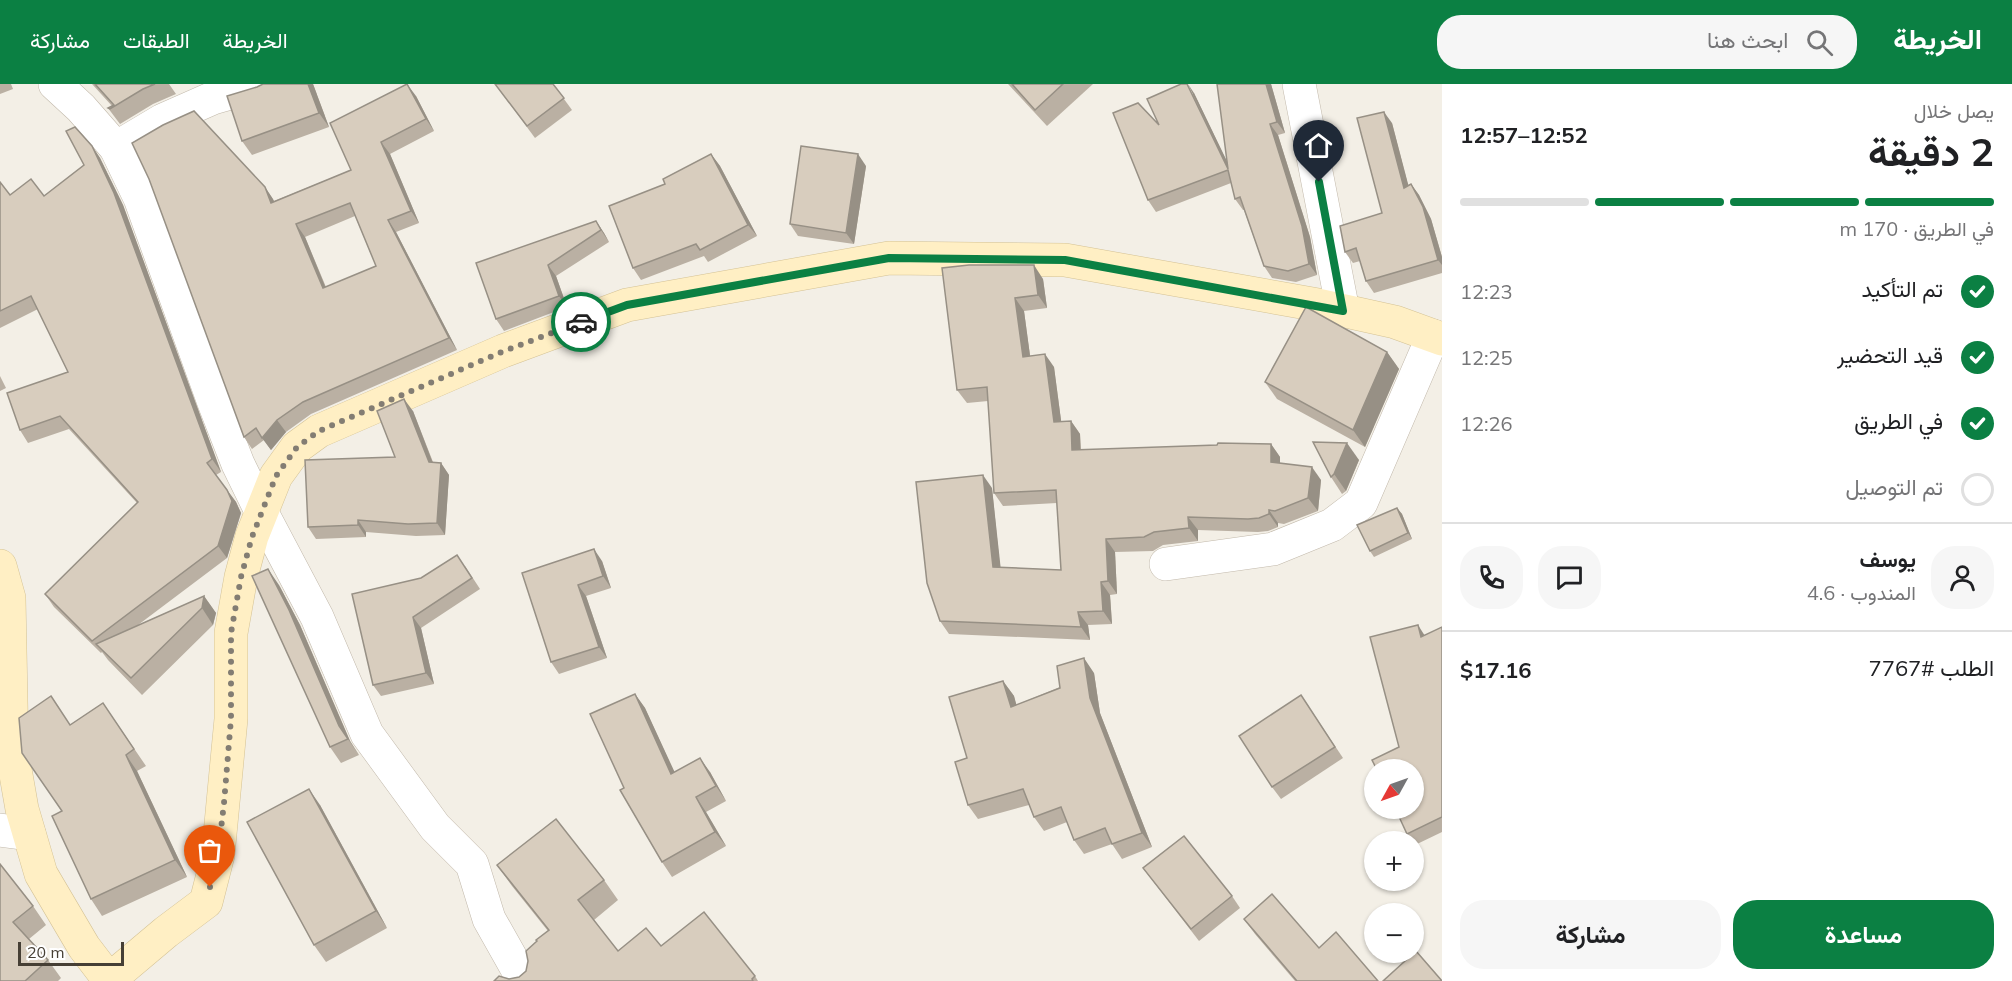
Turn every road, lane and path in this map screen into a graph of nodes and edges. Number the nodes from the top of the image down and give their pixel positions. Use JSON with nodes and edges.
{"nodes":[{"id":1,"x":55,"y":84,"type":"edge"},
{"id":2,"x":262,"y":84,"type":"edge"},
{"id":3,"x":1299,"y":84,"type":"edge"},
{"id":4,"x":116,"y":148,"type":"junction"},
{"id":5,"x":1343,"y":311,"type":"junction"},
{"id":6,"x":1437,"y":338,"type":"edge"},
{"id":7,"x":261,"y":512,"type":"junction"},
{"id":8,"x":1166,"y":564,"type":"dead end"},
{"id":9,"x":0,"y":566,"type":"edge"},
{"id":10,"x":15,"y":832,"type":"edge"},
{"id":11,"x":109,"y":981,"type":"edge"},
{"id":12,"x":524,"y":981,"type":"edge"}],
"edges":[{"from":1,"to":4,"type":"street"},
{"from":2,"to":4,"type":"street"},
{"from":3,"to":5,"type":"street"},
{"from":4,"to":7,"type":"street"},
{"from":5,"to":6,"type":"street"},
{"from":5,"to":7,"type":"street"},
{"from":6,"to":8,"type":"street"},
{"from":7,"to":11,"type":"street"},
{"from":7,"to":12,"type":"street"},
{"from":9,"to":10,"type":"street"},
{"from":10,"to":11,"type":"street"}]}
